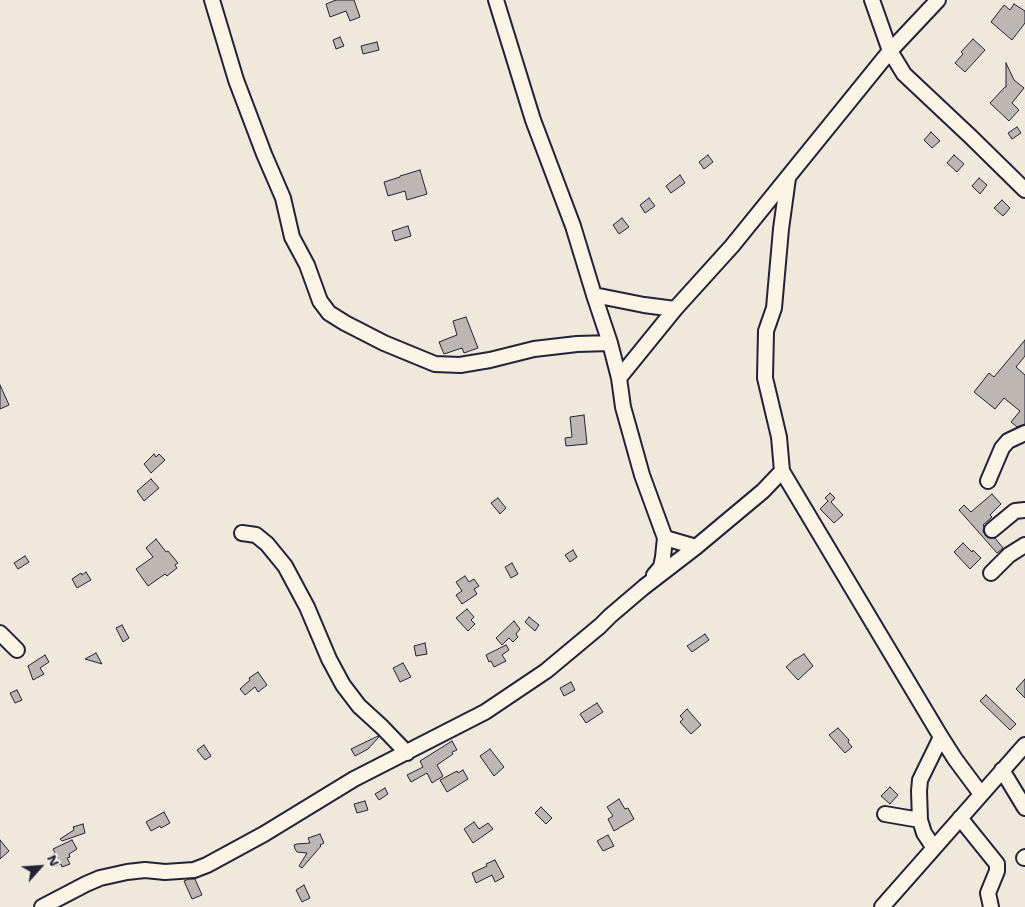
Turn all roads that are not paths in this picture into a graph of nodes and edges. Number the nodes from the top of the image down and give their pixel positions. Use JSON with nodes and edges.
{"nodes":[{"id":1,"x":212,"y":0,"type":"edge"},
{"id":2,"x":496,"y":0,"type":"edge"},
{"id":3,"x":872,"y":0,"type":"edge"},
{"id":4,"x":938,"y":0,"type":"edge"},
{"id":5,"x":890,"y":51,"type":"junction"},
{"id":6,"x":788,"y":178,"type":"junction"},
{"id":7,"x":1025,"y":190,"type":"edge"},
{"id":8,"x":594,"y":295,"type":"junction"},
{"id":9,"x":675,"y":310,"type":"junction"},
{"id":10,"x":610,"y":342,"type":"junction"},
{"id":11,"x":619,"y":378,"type":"junction"},
{"id":12,"x":1025,"y":434,"type":"edge"},
{"id":13,"x":782,"y":471,"type":"junction"},
{"id":14,"x":988,"y":481,"type":"dead end"},
{"id":15,"x":1025,"y":510,"type":"edge"},
{"id":16,"x":992,"y":530,"type":"dead end"},
{"id":17,"x":242,"y":532,"type":"dead end"},
{"id":18,"x":666,"y":538,"type":"junction"},
{"id":19,"x":1025,"y":544,"type":"edge"},
{"id":20,"x":696,"y":547,"type":"junction"},
{"id":21,"x":991,"y":573,"type":"dead end"},
{"id":22,"x":644,"y":587,"type":"junction"},
{"id":23,"x":0,"y":633,"type":"edge"},
{"id":24,"x":17,"y":650,"type":"dead end"},
{"id":25,"x":941,"y":737,"type":"junction"},
{"id":26,"x":1025,"y":745,"type":"edge"},
{"id":27,"x":407,"y":752,"type":"junction"},
{"id":28,"x":1002,"y":770,"type":"junction"},
{"id":29,"x":981,"y":794,"type":"junction"},
{"id":30,"x":1025,"y":808,"type":"edge"},
{"id":31,"x":885,"y":814,"type":"dead end"},
{"id":32,"x":960,"y":818,"type":"junction"},
{"id":33,"x":920,"y":820,"type":"junction"},
{"id":34,"x":934,"y":848,"type":"junction"},
{"id":35,"x":42,"y":907,"type":"edge"},
{"id":36,"x":882,"y":907,"type":"edge"},
{"id":37,"x":991,"y":907,"type":"edge"}],
"edges":[{"from":1,"to":10,"type":"street"},
{"from":2,"to":8,"type":"street"},
{"from":3,"to":5,"type":"street"},
{"from":4,"to":5,"type":"street"},
{"from":5,"to":6,"type":"street"},
{"from":5,"to":7,"type":"street"},
{"from":6,"to":9,"type":"street"},
{"from":6,"to":13,"type":"street"},
{"from":8,"to":9,"type":"street"},
{"from":8,"to":10,"type":"street"},
{"from":9,"to":11,"type":"street"},
{"from":10,"to":11,"type":"street"},
{"from":11,"to":18,"type":"street"},
{"from":12,"to":14,"type":"street"},
{"from":13,"to":20,"type":"street"},
{"from":13,"to":25,"type":"street"},
{"from":15,"to":16,"type":"street"},
{"from":17,"to":27,"type":"street"},
{"from":18,"to":20,"type":"street"},
{"from":18,"to":22,"type":"street"},
{"from":19,"to":21,"type":"street"},
{"from":20,"to":22,"type":"street"},
{"from":22,"to":27,"type":"street"},
{"from":23,"to":24,"type":"street"},
{"from":25,"to":29,"type":"street"},
{"from":25,"to":33,"type":"street"},
{"from":26,"to":28,"type":"street"},
{"from":27,"to":35,"type":"street"},
{"from":28,"to":29,"type":"street"},
{"from":28,"to":30,"type":"street"},
{"from":29,"to":32,"type":"street"},
{"from":31,"to":33,"type":"street"},
{"from":32,"to":34,"type":"street"},
{"from":32,"to":37,"type":"street"},
{"from":33,"to":34,"type":"street"},
{"from":34,"to":36,"type":"street"}]}
